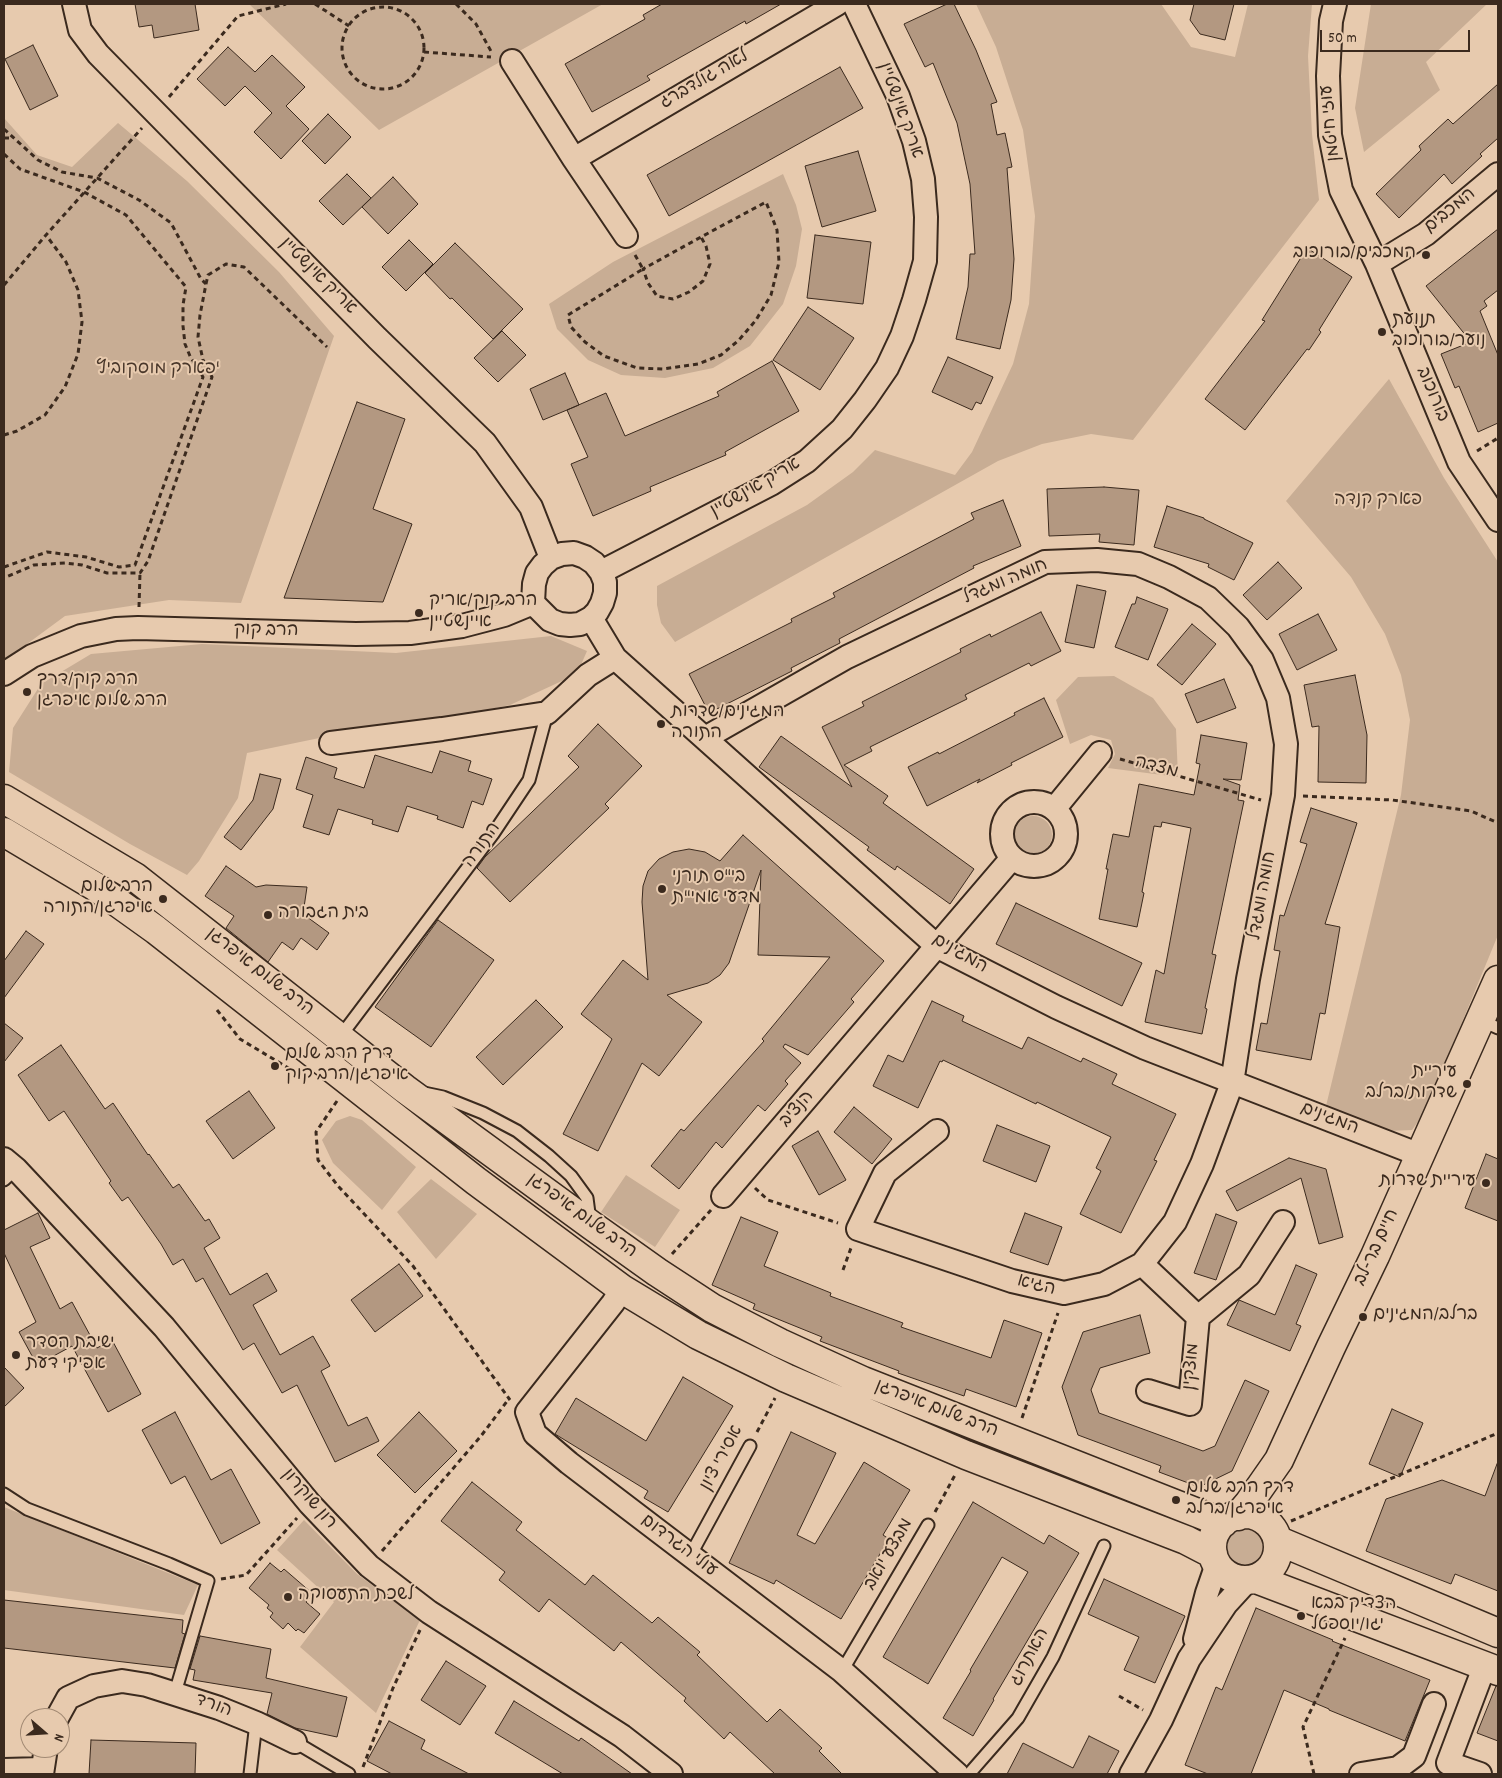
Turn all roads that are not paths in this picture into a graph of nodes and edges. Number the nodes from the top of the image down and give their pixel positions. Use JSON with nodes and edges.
{"nodes":[{"id":1,"x":74,"y":4,"type":"edge"},
{"id":2,"x":837,"y":4,"type":"edge"},
{"id":3,"x":854,"y":4,"type":"edge"},
{"id":4,"x":1335,"y":4,"type":"edge"},
{"id":5,"x":512,"y":61,"type":"dead end"},
{"id":6,"x":574,"y":159,"type":"junction"},
{"id":7,"x":1498,"y":174,"type":"edge"},
{"id":8,"x":626,"y":236,"type":"road end"},
{"id":9,"x":1377,"y":264,"type":"junction"},
{"id":10,"x":1498,"y":520,"type":"edge"},
{"id":11,"x":551,"y":558,"type":"junction"},
{"id":12,"x":601,"y":572,"type":"junction"},
{"id":13,"x":533,"y":603,"type":"junction"},
{"id":14,"x":591,"y":618,"type":"junction"},
{"id":15,"x":615,"y":658,"type":"junction"},
{"id":16,"x":4,"y":674,"type":"edge"},
{"id":17,"x":547,"y":713,"type":"junction"},
{"id":18,"x":705,"y":738,"type":"junction"},
{"id":19,"x":330,"y":743,"type":"dead end"},
{"id":20,"x":1100,"y":753,"type":"road end"},
{"id":21,"x":4,"y":799,"type":"edge"},
{"id":22,"x":1055,"y":808,"type":"junction"},
{"id":23,"x":4,"y":832,"type":"edge"},
{"id":24,"x":1012,"y":858,"type":"junction"},
{"id":25,"x":938,"y":947,"type":"junction"},
{"id":26,"x":1498,"y":980,"type":"edge"},
{"id":27,"x":1489,"y":1024,"type":"edge"},
{"id":28,"x":340,"y":1036,"type":"junction"},
{"id":29,"x":1232,"y":1083,"type":"junction"},
{"id":30,"x":937,"y":1131,"type":"dead end"},
{"id":31,"x":1420,"y":1156,"type":"junction"},
{"id":32,"x":8,"y":1170,"type":"edge"},
{"id":33,"x":723,"y":1196,"type":"road end"},
{"id":34,"x":1283,"y":1222,"type":"dead end"},
{"id":35,"x":1142,"y":1264,"type":"junction"},
{"id":36,"x":622,"y":1289,"type":"junction"},
{"id":37,"x":1198,"y":1317,"type":"junction"},
{"id":38,"x":1148,"y":1391,"type":"dead end"},
{"id":39,"x":750,"y":1446,"type":"road end"},
{"id":40,"x":1279,"y":1460,"type":"junction"},
{"id":41,"x":4,"y":1494,"type":"edge"},
{"id":42,"x":1230,"y":1519,"type":"junction"},
{"id":43,"x":928,"y":1525,"type":"road end"},
{"id":44,"x":1275,"y":1535,"type":"junction"},
{"id":45,"x":1104,"y":1546,"type":"dead end"},
{"id":46,"x":690,"y":1556,"type":"junction"},
{"id":47,"x":1215,"y":1559,"type":"junction"},
{"id":48,"x":1252,"y":1579,"type":"junction"},
{"id":49,"x":1498,"y":1633,"type":"edge"},
{"id":50,"x":1189,"y":1659,"type":"junction"},
{"id":51,"x":1492,"y":1668,"type":"edge"},
{"id":52,"x":842,"y":1671,"type":"junction"},
{"id":53,"x":174,"y":1693,"type":"junction"},
{"id":54,"x":1434,"y":1704,"type":"dead end"},
{"id":55,"x":62,"y":1708,"type":"edge"},
{"id":56,"x":256,"y":1723,"type":"junction"},
{"id":57,"x":295,"y":1742,"type":"joint"},
{"id":58,"x":43,"y":1764,"type":"edge"},
{"id":59,"x":4,"y":1770,"type":"edge"},
{"id":60,"x":250,"y":1774,"type":"edge"},
{"id":61,"x":350,"y":1774,"type":"edge"},
{"id":62,"x":671,"y":1774,"type":"edge"},
{"id":63,"x":957,"y":1774,"type":"edge"},
{"id":64,"x":969,"y":1774,"type":"edge"},
{"id":65,"x":1131,"y":1774,"type":"edge"},
{"id":66,"x":1361,"y":1774,"type":"edge"},
{"id":67,"x":1480,"y":1774,"type":"edge"}],
"edges":[{"from":1,"to":11,"type":"street","name":"אריק אינשטיין"},
{"from":2,"to":6,"type":"street","name":"לאה גולדברג"},
{"from":3,"to":12,"type":"street","name":"אריק אינשטיין"},
{"from":4,"to":9,"type":"street","name":"עוזי חיטמן"},
{"from":5,"to":6,"type":"street"},
{"from":6,"to":8,"type":"street"},
{"from":7,"to":9,"type":"street","name":"המכבים"},
{"from":9,"to":10,"type":"street","name":"בורוכוב"},
{"from":11,"to":12,"type":"street"},
{"from":11,"to":13,"type":"street"},
{"from":12,"to":14,"type":"street"},
{"from":13,"to":14,"type":"street"},
{"from":13,"to":16,"type":"street","name":"הרב קוק"},
{"from":14,"to":15,"type":"street","name":"המגינים"},
{"from":15,"to":17,"type":"street"},
{"from":15,"to":18,"type":"street","name":"המגינים"},
{"from":17,"to":19,"type":"street"},
{"from":17,"to":28,"type":"lane","name":"התורה"},
{"from":18,"to":25,"type":"street","name":"המגינים"},
{"from":18,"to":29,"type":"street","name":"חומה ומגדל"},
{"from":20,"to":22,"type":"street"},
{"from":21,"to":28,"type":"main road","name":"הרב שלום איפרגן"},
{"from":22,"to":24,"type":"street"},
{"from":22,"to":24,"type":"street"},
{"from":23,"to":36,"type":"main road","name":"הרב שלום איפרגן"},
{"from":24,"to":25,"type":"street"},
{"from":25,"to":29,"type":"street","name":"המגינים"},
{"from":25,"to":33,"type":"street","name":"הנציב"},
{"from":26,"to":27,"type":"main road","name":"חיים בר-לב"},
{"from":27,"to":31,"type":"main road","name":"חיים בר-לב"},
{"from":28,"to":42,"type":"main road","name":"הרב שלום איפרגן"},
{"from":29,"to":31,"type":"street","name":"המגינים"},
{"from":29,"to":35,"type":"street","name":"הגיא"},
{"from":30,"to":35,"type":"street","name":"הגיא"},
{"from":31,"to":40,"type":"main road","name":"חיים בר-לב"},
{"from":32,"to":62,"type":"street","name":"רון שוקרון"},
{"from":34,"to":37,"type":"street"},
{"from":35,"to":37,"type":"street"},
{"from":36,"to":46,"type":"street","name":"עולי הגרדום"},
{"from":36,"to":47,"type":"main road","name":"הרב שלום איפרגן"},
{"from":37,"to":38,"type":"street","name":"מוצקין"},
{"from":39,"to":46,"type":"lane","name":"אסירי ציון"},
{"from":40,"to":42,"type":"main road","name":"חיים בר-לב"},
{"from":40,"to":44,"type":"main road","name":"חיים בר-לב"},
{"from":41,"to":53,"type":"lane"},
{"from":42,"to":44,"type":"main road"},
{"from":42,"to":47,"type":"main road"},
{"from":43,"to":52,"type":"lane","name":"מבצע יואב"},
{"from":44,"to":48,"type":"main road"},
{"from":44,"to":49,"type":"main road"},
{"from":45,"to":64,"type":"lane","name":"האתרוג"},
{"from":46,"to":52,"type":"street","name":"עולי הגרדום"},
{"from":47,"to":48,"type":"main road"},
{"from":47,"to":50,"type":"street"},
{"from":48,"to":50,"type":"street"},
{"from":48,"to":51,"type":"main road"},
{"from":50,"to":65,"type":"street"},
{"from":51,"to":67,"type":"street"},
{"from":52,"to":63,"type":"street","name":"עולי הגרדום"},
{"from":53,"to":55,"type":"street","name":"הורד"},
{"from":53,"to":56,"type":"street","name":"הורד"},
{"from":54,"to":66,"type":"street"},
{"from":56,"to":57,"type":"street","name":"הורד"},
{"from":56,"to":60,"type":"lane"},
{"from":57,"to":61,"type":"lane","name":"הורד"},
{"from":58,"to":59,"type":"street"}]}
